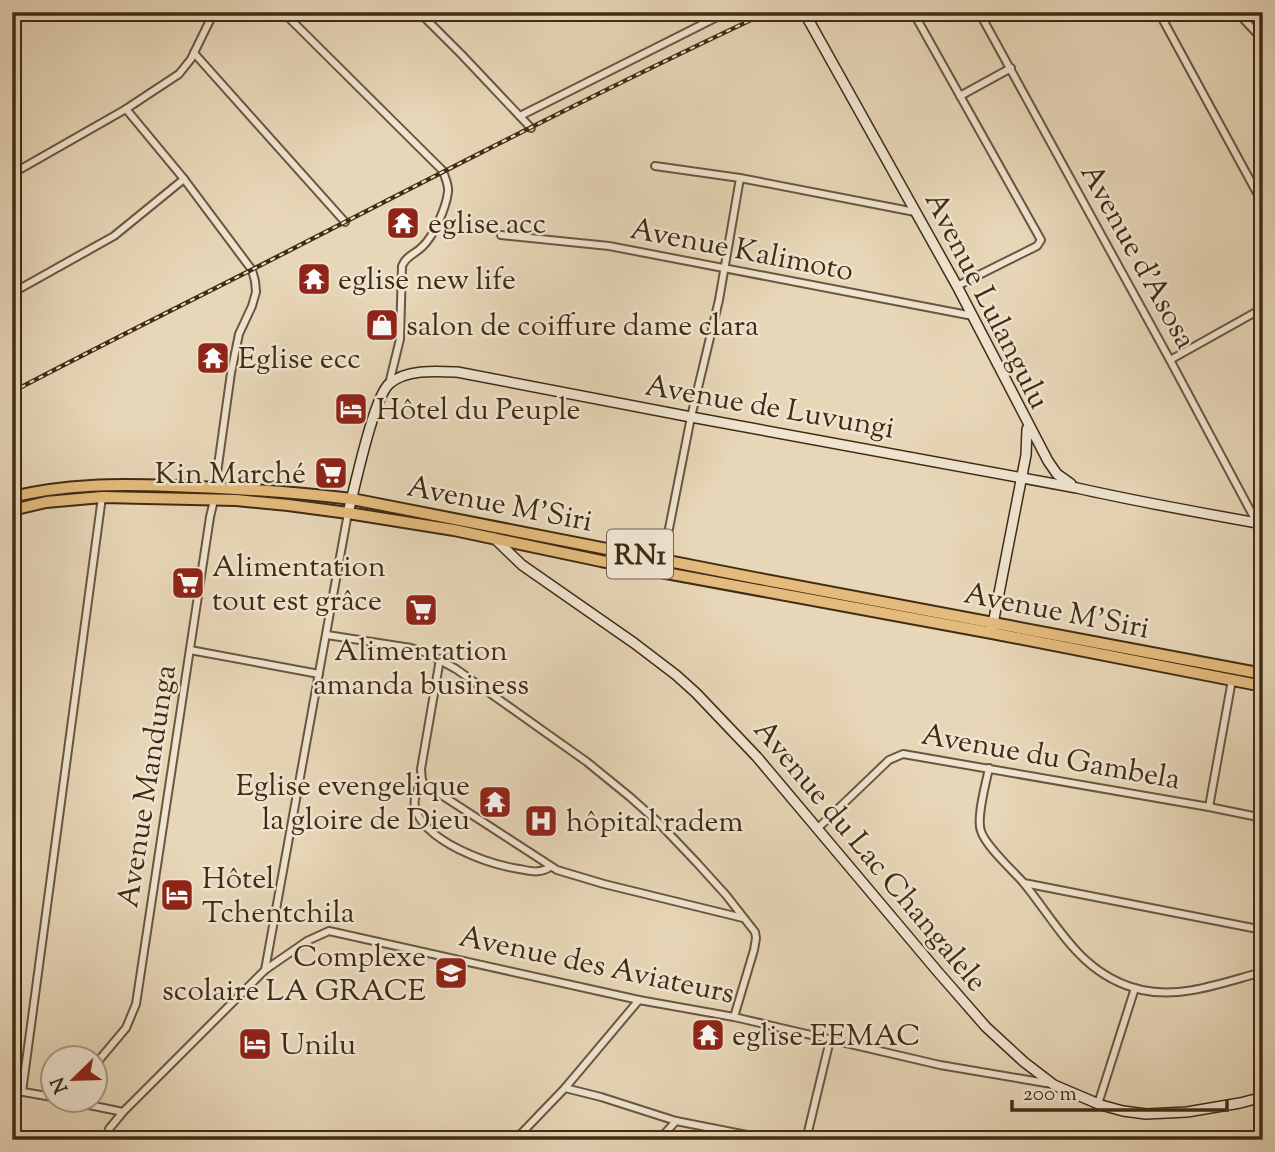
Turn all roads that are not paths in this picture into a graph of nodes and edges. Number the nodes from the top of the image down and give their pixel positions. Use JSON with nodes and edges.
{"nodes":[{"id":1,"x":214,"y":12,"type":"edge"},
{"id":2,"x":283,"y":12,"type":"edge"},
{"id":3,"x":419,"y":12,"type":"edge"},
{"id":4,"x":727,"y":12,"type":"edge"},
{"id":5,"x":804,"y":12,"type":"edge"},
{"id":6,"x":913,"y":12,"type":"edge"},
{"id":7,"x":979,"y":12,"type":"edge"},
{"id":8,"x":1237,"y":12,"type":"edge"},
{"id":9,"x":1163,"y":20,"type":"dead end"},
{"id":10,"x":1263,"y":40,"type":"edge"},
{"id":11,"x":194,"y":53,"type":"junction"},
{"id":12,"x":1011,"y":68,"type":"junction"},
{"id":13,"x":960,"y":96,"type":"junction"},
{"id":14,"x":126,"y":110,"type":"junction"},
{"id":15,"x":520,"y":116,"type":"junction"},
{"id":16,"x":531,"y":128,"type":"dead end"},
{"id":17,"x":655,"y":166,"type":"dead end"},
{"id":18,"x":12,"y":174,"type":"edge"},
{"id":19,"x":740,"y":178,"type":"junction"},
{"id":20,"x":184,"y":179,"type":"junction"},
{"id":21,"x":1263,"y":204,"type":"edge"},
{"id":22,"x":915,"y":212,"type":"junction"},
{"id":23,"x":345,"y":222,"type":"dead end"},
{"id":24,"x":501,"y":235,"type":"dead end"},
{"id":25,"x":725,"y":268,"type":"junction"},
{"id":26,"x":957,"y":286,"type":"junction"},
{"id":27,"x":12,"y":293,"type":"edge"},
{"id":28,"x":1263,"y":308,"type":"edge"},
{"id":29,"x":973,"y":316,"type":"junction"},
{"id":30,"x":1170,"y":360,"type":"junction"},
{"id":31,"x":388,"y":385,"type":"junction"},
{"id":32,"x":691,"y":417,"type":"junction"},
{"id":33,"x":1027,"y":424,"type":"junction"},
{"id":34,"x":1022,"y":477,"type":"junction"},
{"id":35,"x":215,"y":487,"type":"junction"},
{"id":36,"x":1077,"y":488,"type":"junction"},
{"id":37,"x":102,"y":496,"type":"junction"},
{"id":38,"x":12,"y":498,"type":"edge"},
{"id":39,"x":352,"y":499,"type":"junction"},
{"id":40,"x":214,"y":500,"type":"junction"},
{"id":41,"x":12,"y":510,"type":"edge"},
{"id":42,"x":348,"y":513,"type":"junction"},
{"id":43,"x":1260,"y":523,"type":"edge"},
{"id":44,"x":484,"y":524,"type":"junction"},
{"id":45,"x":494,"y":538,"type":"junction"},
{"id":46,"x":663,"y":559,"type":"junction"},
{"id":47,"x":993,"y":628,"type":"junction"},
{"id":48,"x":327,"y":635,"type":"junction"},
{"id":49,"x":190,"y":650,"type":"junction"},
{"id":50,"x":440,"y":659,"type":"junction"},
{"id":51,"x":319,"y":674,"type":"junction"},
{"id":52,"x":1263,"y":674,"type":"edge"},
{"id":53,"x":1232,"y":680,"type":"junction"},
{"id":54,"x":1263,"y":686,"type":"edge"},
{"id":55,"x":989,"y":768,"type":"junction"},
{"id":56,"x":422,"y":781,"type":"junction"},
{"id":57,"x":1209,"y":807,"type":"junction"},
{"id":58,"x":1263,"y":818,"type":"edge"},
{"id":59,"x":818,"y":828,"type":"junction"},
{"id":60,"x":551,"y":867,"type":"junction"},
{"id":61,"x":1024,"y":883,"type":"junction"},
{"id":62,"x":745,"y":919,"type":"junction"},
{"id":63,"x":1263,"y":930,"type":"edge"},
{"id":64,"x":265,"y":970,"type":"junction"},
{"id":65,"x":1263,"y":972,"type":"edge"},
{"id":66,"x":1135,"y":988,"type":"junction"},
{"id":67,"x":639,"y":1000,"type":"junction"},
{"id":68,"x":734,"y":1017,"type":"junction"},
{"id":69,"x":830,"y":1040,"type":"junction"},
{"id":70,"x":108,"y":1049,"type":"edge"},
{"id":71,"x":1054,"y":1085,"type":"junction"},
{"id":72,"x":565,"y":1088,"type":"junction"},
{"id":73,"x":12,"y":1090,"type":"edge"},
{"id":74,"x":22,"y":1092,"type":"junction"},
{"id":75,"x":38,"y":1095,"type":"edge"},
{"id":76,"x":1263,"y":1097,"type":"edge"},
{"id":77,"x":1098,"y":1104,"type":"junction"},
{"id":78,"x":108,"y":1109,"type":"edge"},
{"id":79,"x":123,"y":1112,"type":"junction"},
{"id":80,"x":676,"y":1121,"type":"junction"},
{"id":81,"x":106,"y":1140,"type":"edge"},
{"id":82,"x":514,"y":1140,"type":"edge"},
{"id":83,"x":659,"y":1140,"type":"edge"},
{"id":84,"x":772,"y":1140,"type":"edge"},
{"id":85,"x":806,"y":1140,"type":"edge"}],
"edges":[{"from":1,"to":11,"type":"street"},
{"from":2,"to":31,"type":"street"},
{"from":3,"to":15,"type":"street"},
{"from":4,"to":15,"type":"street"},
{"from":5,"to":22,"type":"street","name":"Avenue Lulangulu"},
{"from":6,"to":13,"type":"street"},
{"from":7,"to":12,"type":"street","name":"Avenue d'Asosa"},
{"from":8,"to":10,"type":"street"},
{"from":9,"to":21,"type":"street"},
{"from":11,"to":14,"type":"street"},
{"from":11,"to":23,"type":"street"},
{"from":12,"to":13,"type":"street"},
{"from":12,"to":30,"type":"street","name":"Avenue d'Asosa"},
{"from":13,"to":26,"type":"street"},
{"from":14,"to":18,"type":"street"},
{"from":14,"to":20,"type":"street"},
{"from":15,"to":16,"type":"street"},
{"from":17,"to":19,"type":"street"},
{"from":19,"to":22,"type":"street"},
{"from":19,"to":25,"type":"street"},
{"from":20,"to":27,"type":"street"},
{"from":20,"to":35,"type":"street"},
{"from":22,"to":26,"type":"street","name":"Avenue Lulangulu"},
{"from":24,"to":25,"type":"street","name":"Avenue Kalimoto"},
{"from":25,"to":29,"type":"street","name":"Avenue Kalimoto"},
{"from":25,"to":32,"type":"street"},
{"from":26,"to":29,"type":"street","name":"Avenue Lulangulu"},
{"from":28,"to":30,"type":"street"},
{"from":29,"to":33,"type":"street","name":"Avenue Lulangulu"},
{"from":30,"to":43,"type":"street","name":"Avenue d'Asosa"},
{"from":31,"to":32,"type":"street","name":"Avenue de Luvungi"},
{"from":31,"to":39,"type":"street"},
{"from":32,"to":34,"type":"street","name":"Avenue de Luvungi"},
{"from":32,"to":46,"type":"street"},
{"from":33,"to":34,"type":"street","name":"Avenue Lulangulu"},
{"from":33,"to":36,"type":"street"},
{"from":34,"to":36,"type":"street","name":"Avenue de Luvungi"},
{"from":34,"to":47,"type":"street","name":"Avenue Lulangulu"},
{"from":35,"to":38,"type":"highway","name":"Avenue M'Siri","number":"RN1"},
{"from":35,"to":39,"type":"highway","name":"Avenue M'Siri","number":"RN1"},
{"from":36,"to":43,"type":"street","name":"Avenue de Luvungi"},
{"from":37,"to":40,"type":"highway","name":"Avenue M'Siri","number":"RN1"},
{"from":37,"to":41,"type":"highway","name":"Avenue M'Siri","number":"RN1"},
{"from":37,"to":74,"type":"street"},
{"from":39,"to":42,"type":"street"},
{"from":39,"to":44,"type":"highway","name":"Avenue M'Siri","number":"RN1"},
{"from":40,"to":42,"type":"highway","name":"Avenue M'Siri","number":"RN1"},
{"from":40,"to":49,"type":"street","name":"Avenue Mandunga"},
{"from":42,"to":45,"type":"highway","name":"Avenue M'Siri","number":"RN1"},
{"from":42,"to":48,"type":"street"},
{"from":44,"to":45,"type":"street","name":"Avenue du Lac Changalele"},
{"from":44,"to":46,"type":"highway","name":"Avenue M'Siri","number":"RN1"},
{"from":45,"to":47,"type":"highway","name":"Avenue M'Siri","number":"RN1"},
{"from":45,"to":59,"type":"street","name":"Avenue du Lac Changalele"},
{"from":46,"to":47,"type":"highway","name":"Avenue M'Siri","number":"RN1"},
{"from":47,"to":52,"type":"highway","name":"Avenue M'Siri","number":"RN1"},
{"from":47,"to":53,"type":"highway","name":"Avenue M'Siri","number":"RN1"},
{"from":48,"to":50,"type":"street"},
{"from":48,"to":51,"type":"street"},
{"from":49,"to":51,"type":"street"},
{"from":49,"to":70,"type":"street","name":"Avenue Mandunga"},
{"from":50,"to":56,"type":"street"},
{"from":50,"to":62,"type":"street"},
{"from":51,"to":64,"type":"street"},
{"from":53,"to":54,"type":"highway","name":"Avenue M'Siri","number":"RN1"},
{"from":53,"to":57,"type":"street"},
{"from":55,"to":57,"type":"street","name":"Avenue du Gambela"},
{"from":55,"to":59,"type":"street","name":"Avenue du Gambela"},
{"from":55,"to":61,"type":"street"},
{"from":56,"to":60,"type":"street"},
{"from":56,"to":60,"type":"street"},
{"from":57,"to":58,"type":"street","name":"Avenue du Gambela"},
{"from":59,"to":71,"type":"street","name":"Avenue du Lac Changalele"},
{"from":60,"to":62,"type":"street"},
{"from":61,"to":63,"type":"street"},
{"from":61,"to":66,"type":"street"},
{"from":62,"to":68,"type":"street"},
{"from":64,"to":67,"type":"street","name":"Avenue des Aviateurs"},
{"from":64,"to":79,"type":"street","name":"Avenue des Aviateurs"},
{"from":65,"to":66,"type":"street"},
{"from":66,"to":77,"type":"street"},
{"from":67,"to":68,"type":"street","name":"Avenue des Aviateurs"},
{"from":67,"to":72,"type":"street"},
{"from":68,"to":69,"type":"street","name":"Avenue des Aviateurs"},
{"from":69,"to":71,"type":"street","name":"Avenue des Aviateurs"},
{"from":69,"to":85,"type":"street"},
{"from":71,"to":77,"type":"street","name":"Avenue du Lac Changalele"},
{"from":72,"to":80,"type":"street"},
{"from":72,"to":82,"type":"street"},
{"from":73,"to":74,"type":"street"},
{"from":74,"to":75,"type":"street"},
{"from":76,"to":77,"type":"street","name":"Avenue du Lac Changalele"},
{"from":78,"to":79,"type":"street"},
{"from":79,"to":81,"type":"street","name":"Avenue des Aviateurs"},
{"from":80,"to":83,"type":"street"},
{"from":80,"to":84,"type":"street"}]}
